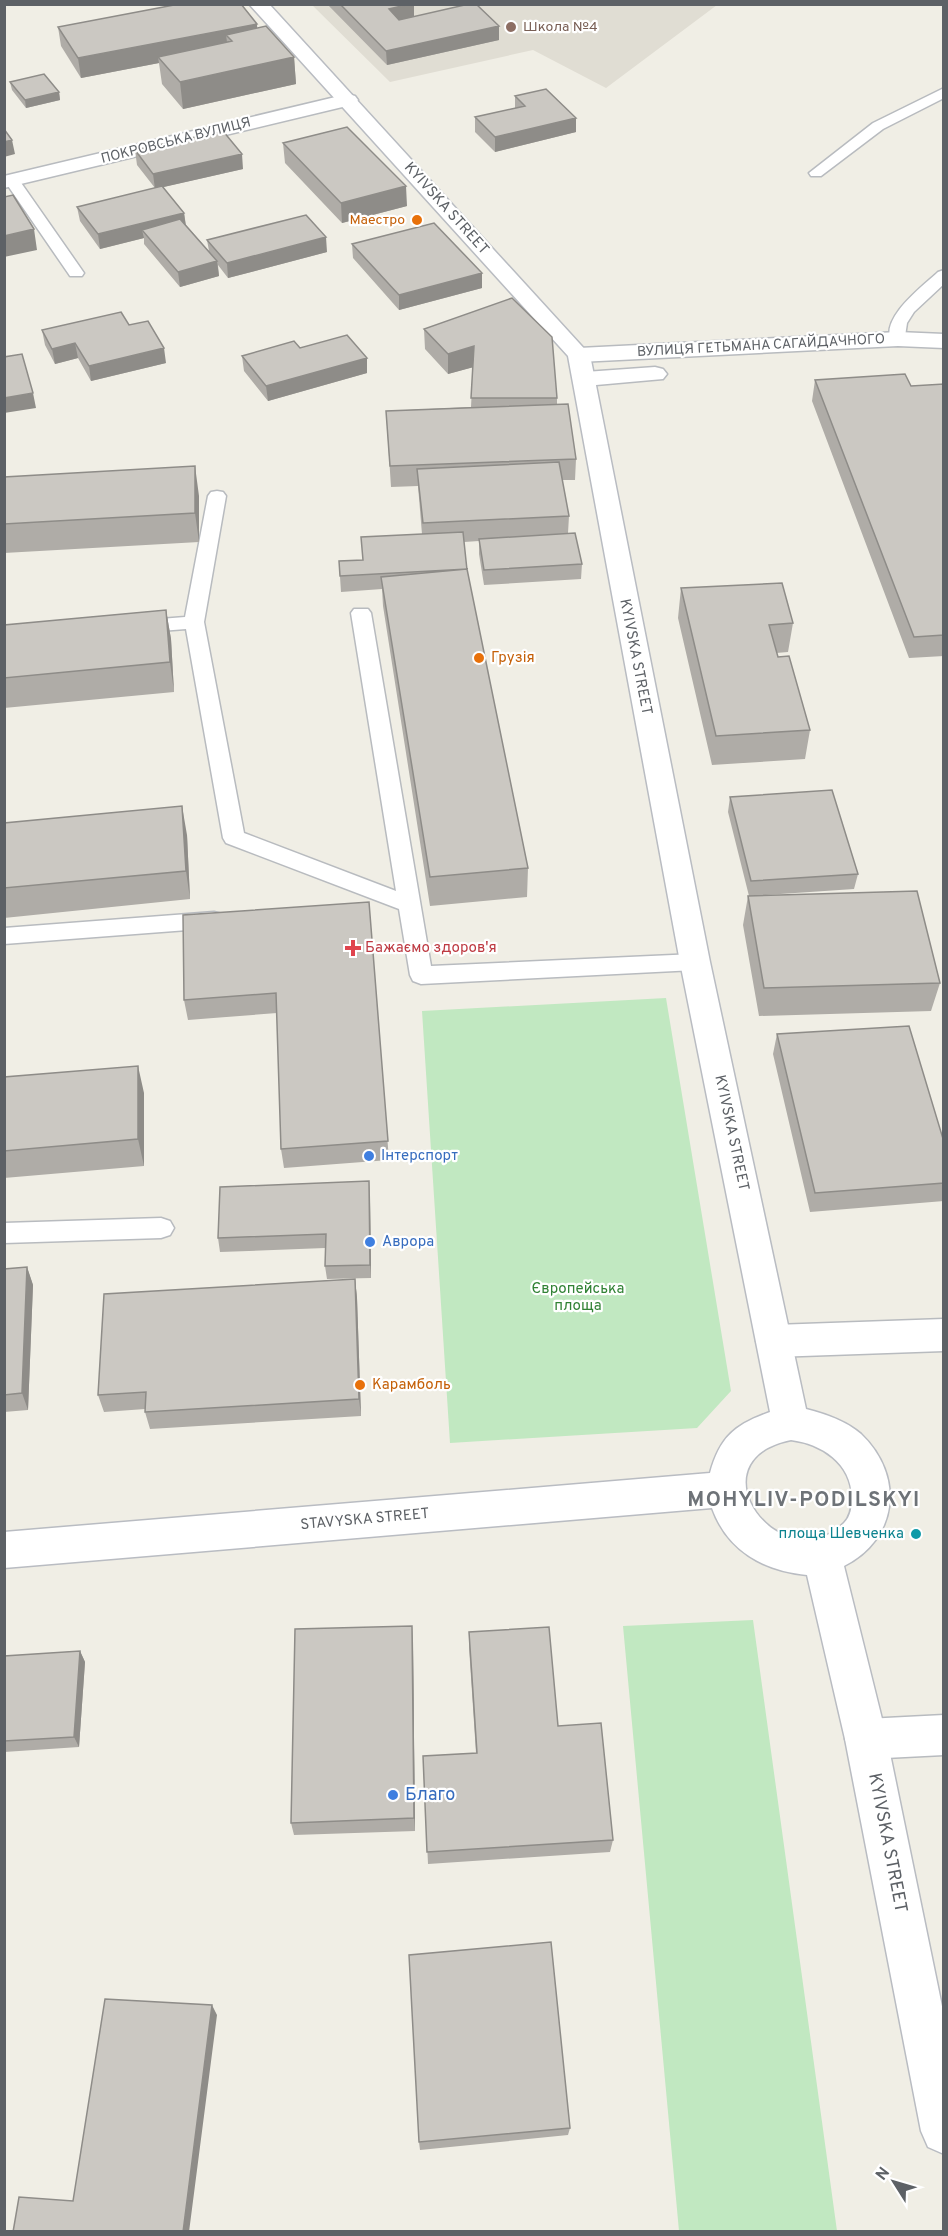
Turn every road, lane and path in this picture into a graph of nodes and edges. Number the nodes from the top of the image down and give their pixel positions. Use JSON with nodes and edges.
{"nodes":[{"id":1,"x":258,"y":4,"type":"edge"},
{"id":2,"x":944,"y":92,"type":"edge"},
{"id":3,"x":348,"y":100,"type":"junction"},
{"id":4,"x":816,"y":173,"type":"dead end"},
{"id":5,"x":8,"y":181,"type":"edge"},
{"id":6,"x":76,"y":273,"type":"dead end"},
{"id":7,"x":944,"y":275,"type":"edge"},
{"id":8,"x":898,"y":339,"type":"junction"},
{"id":9,"x":944,"y":341,"type":"edge"},
{"id":10,"x":944,"y":361,"type":"edge"},
{"id":11,"x":582,"y":367,"type":"junction"},
{"id":12,"x":774,"y":367,"type":"dead end"},
{"id":13,"x":740,"y":369,"type":"dead end"},
{"id":14,"x":676,"y":373,"type":"dead end"},
{"id":15,"x":217,"y":496,"type":"dead end"},
{"id":16,"x":361,"y":613,"type":"dead end"},
{"id":17,"x":194,"y":622,"type":"junction"},
{"id":18,"x":111,"y":629,"type":"edge"},
{"id":19,"x":409,"y":904,"type":"junction"},
{"id":20,"x":364,"y":907,"type":"edge"},
{"id":21,"x":238,"y":918,"type":"edge"},
{"id":22,"x":4,"y":936,"type":"edge"},
{"id":23,"x":694,"y":962,"type":"junction"},
{"id":24,"x":161,"y":1228,"type":"dead end"},
{"id":25,"x":4,"y":1233,"type":"edge"},
{"id":26,"x":944,"y":1335,"type":"edge"},
{"id":27,"x":774,"y":1341,"type":"junction"},
{"id":28,"x":791,"y":1424,"type":"junction"},
{"id":29,"x":726,"y":1489,"type":"junction"},
{"id":30,"x":4,"y":1550,"type":"edge"},
{"id":31,"x":822,"y":1556,"type":"junction"},
{"id":32,"x":944,"y":1735,"type":"edge"},
{"id":33,"x":866,"y":1739,"type":"junction"},
{"id":34,"x":944,"y":2132,"type":"edge"}],
"edges":[{"from":1,"to":3,"type":"main road","name":"KYIVSKA STREET"},
{"from":2,"to":4,"type":"lane"},
{"from":3,"to":5,"type":"main road","name":"ПОКРОВСЬКА ВУЛИЦЯ"},
{"from":3,"to":11,"type":"main road","name":"KYIVSKA STREET"},
{"from":5,"to":6,"type":"lane"},
{"from":7,"to":8,"type":"lane"},
{"from":8,"to":9,"type":"main road","name":"ВУЛИЦЯ ГЕТЬМАНА САГАЙДАЧНОГО"},
{"from":8,"to":10,"type":"main road"},
{"from":8,"to":11,"type":"main road","name":"ВУЛИЦЯ ГЕТЬМАНА САГАЙДАЧНОГО"},
{"from":11,"to":14,"type":"main road","name":"ВУЛИЦЯ ГЕТЬМАНА САГАЙДАЧНОГО"},
{"from":11,"to":23,"type":"main road","name":"KYIVSKA STREET"},
{"from":12,"to":13,"type":"main road","name":"ВУЛИЦЯ ГЕТЬМАНА САГАЙДАЧНОГО"},
{"from":15,"to":17,"type":"lane"},
{"from":16,"to":19,"type":"lane"},
{"from":17,"to":18,"type":"lane"},
{"from":17,"to":19,"type":"lane"},
{"from":19,"to":20,"type":"lane"},
{"from":19,"to":23,"type":"lane"},
{"from":21,"to":22,"type":"lane"},
{"from":23,"to":27,"type":"main road","name":"KYIVSKA STREET"},
{"from":24,"to":25,"type":"lane"},
{"from":26,"to":27,"type":"main road"},
{"from":27,"to":28,"type":"main road","name":"KYIVSKA STREET"},
{"from":28,"to":29,"type":"main road"},
{"from":28,"to":31,"type":"main road"},
{"from":29,"to":30,"type":"main road","name":"STAVYSKA STREET"},
{"from":29,"to":31,"type":"main road"},
{"from":31,"to":33,"type":"main road","name":"KYIVSKA STREET"},
{"from":32,"to":33,"type":"main road"},
{"from":33,"to":34,"type":"main road","name":"KYIVSKA STREET"}]}
